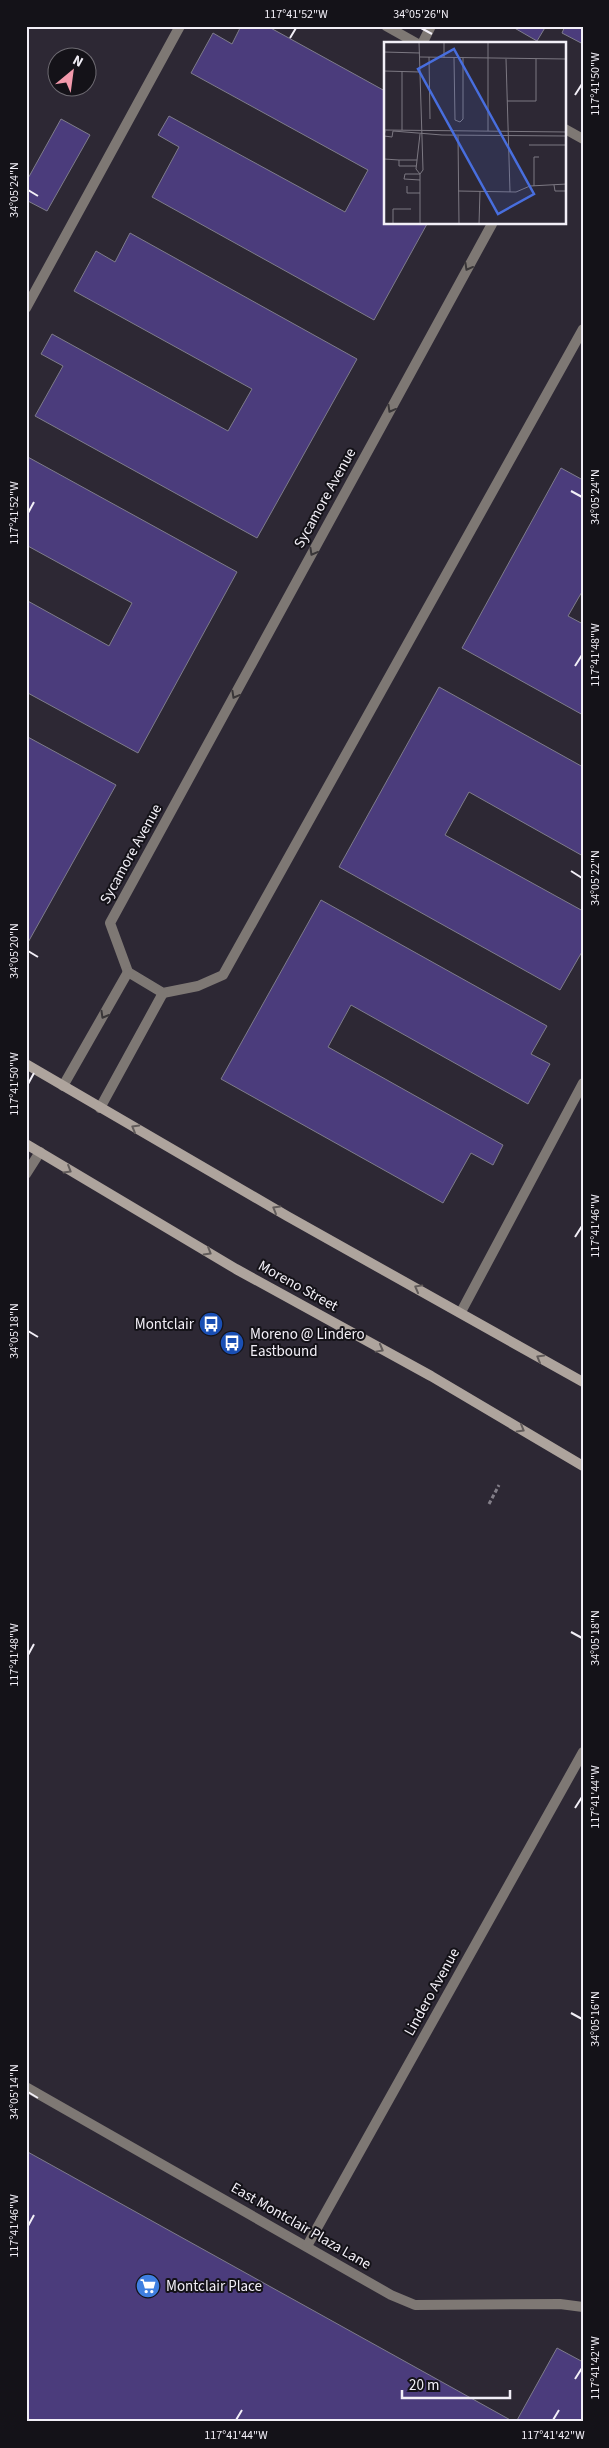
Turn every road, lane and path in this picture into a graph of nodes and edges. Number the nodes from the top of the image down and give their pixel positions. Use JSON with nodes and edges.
{"nodes":[{"id":1,"x":180,"y":26,"type":"edge"},
{"id":2,"x":386,"y":26,"type":"edge"},
{"id":3,"x":431,"y":26,"type":"edge"},
{"id":4,"x":416,"y":42,"type":"edge"},
{"id":5,"x":421,"y":42,"type":"edge"},
{"id":6,"x":566,"y":130,"type":"edge"},
{"id":7,"x":583,"y":139,"type":"edge"},
{"id":8,"x":491,"y":225,"type":"edge"},
{"id":9,"x":26,"y":308,"type":"edge"},
{"id":10,"x":583,"y":328,"type":"edge"},
{"id":11,"x":128,"y":972,"type":"junction"},
{"id":12,"x":163,"y":993,"type":"junction"},
{"id":13,"x":26,"y":1064,"type":"edge"},
{"id":14,"x":583,"y":1083,"type":"edge"},
{"id":15,"x":64,"y":1086,"type":"junction"},
{"id":16,"x":100,"y":1108,"type":"junction"},
{"id":17,"x":26,"y":1144,"type":"edge"},
{"id":18,"x":40,"y":1152,"type":"junction"},
{"id":19,"x":26,"y":1174,"type":"edge"},
{"id":20,"x":460,"y":1312,"type":"junction"},
{"id":21,"x":583,"y":1382,"type":"edge"},
{"id":22,"x":583,"y":1466,"type":"edge"},
{"id":23,"x":499,"y":1485,"type":"dead end"},
{"id":24,"x":489,"y":1504,"type":"dead end"},
{"id":25,"x":583,"y":1752,"type":"edge"},
{"id":26,"x":26,"y":2087,"type":"edge"},
{"id":27,"x":307,"y":2246,"type":"junction"},
{"id":28,"x":583,"y":2307,"type":"edge"}],
"edges":[{"from":1,"to":9,"type":"street"},
{"from":2,"to":4,"type":"street"},
{"from":3,"to":5,"type":"street"},
{"from":6,"to":7,"type":"street"},
{"from":8,"to":11,"type":"street","name":"Sycamore Avenue","one_way":true},
{"from":10,"to":12,"type":"street"},
{"from":11,"to":12,"type":"street"},
{"from":11,"to":15,"type":"street","one_way":true},
{"from":12,"to":16,"type":"street"},
{"from":13,"to":15,"type":"street"},
{"from":14,"to":20,"type":"street"},
{"from":15,"to":16,"type":"street"},
{"from":20,"to":16,"type":"street","one_way":true},
{"from":17,"to":18,"type":"street","name":"Moreno Street"},
{"from":18,"to":19,"type":"street"},
{"from":18,"to":22,"type":"street","name":"Moreno Street","one_way":true},
{"from":21,"to":20,"type":"street","one_way":true},
{"from":23,"to":24,"type":"path"},
{"from":25,"to":27,"type":"street","name":"Lindero Avenue"},
{"from":26,"to":27,"type":"street","name":"East Montclair Plaza Lane"},
{"from":27,"to":28,"type":"street","name":"East Montclair Plaza Lane"}]}
